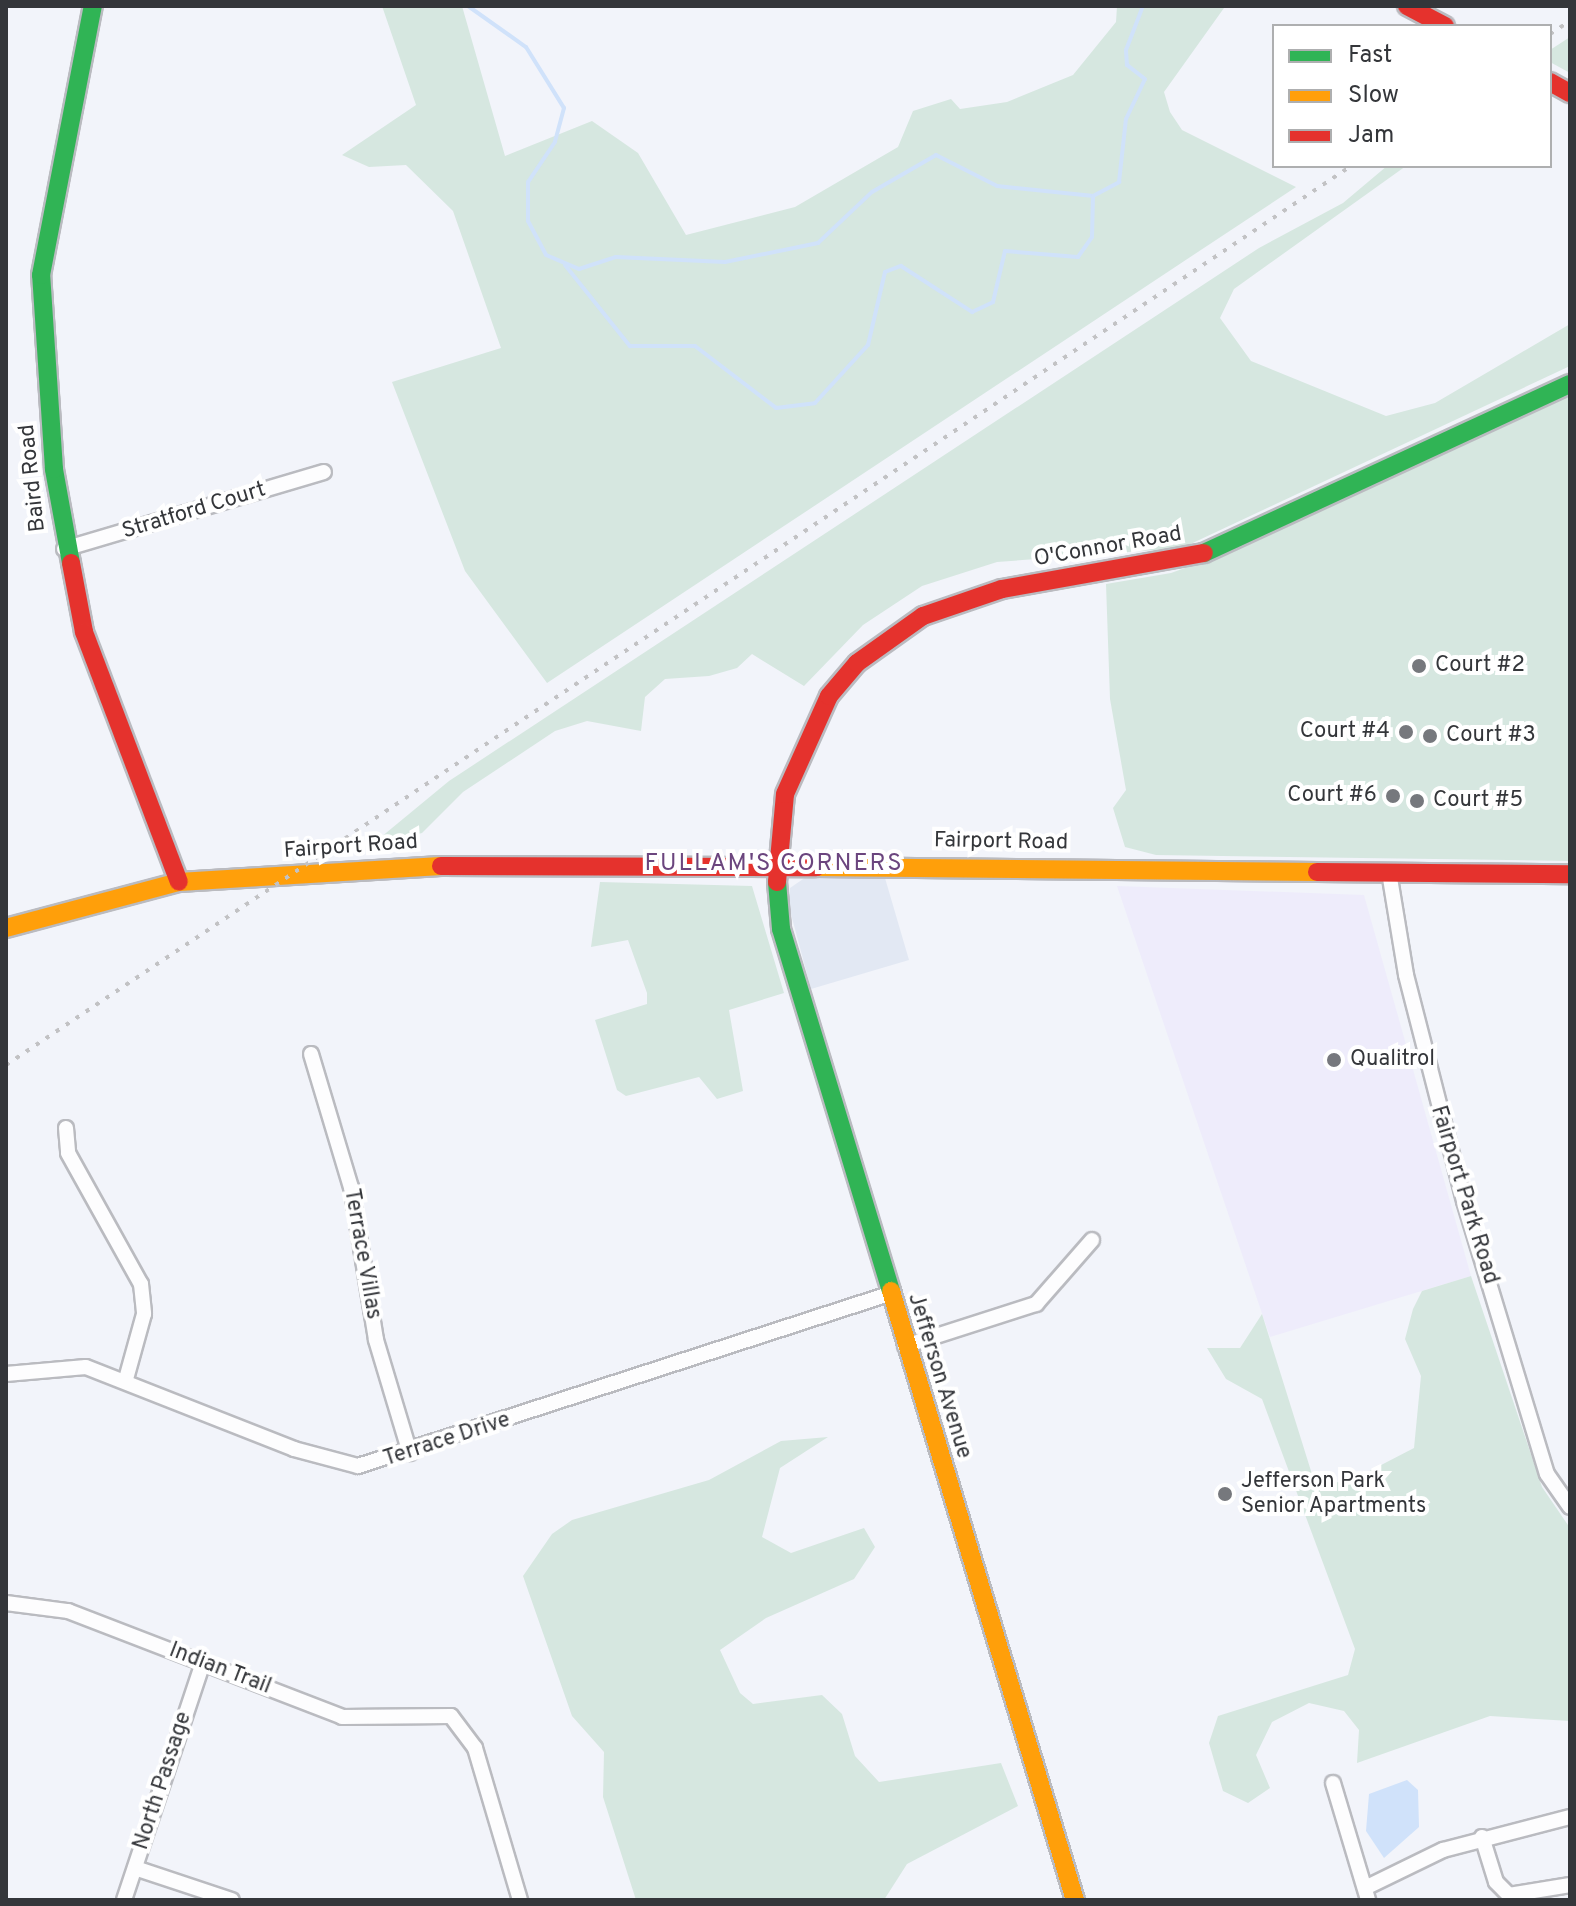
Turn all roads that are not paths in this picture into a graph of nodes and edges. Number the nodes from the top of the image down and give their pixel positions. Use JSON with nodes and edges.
{"nodes":[{"id":1,"x":93,"y":6,"type":"edge"},
{"id":2,"x":1407,"y":6,"type":"edge"},
{"id":3,"x":1441,"y":24,"type":"edge"},
{"id":4,"x":1552,"y":83,"type":"edge"},
{"id":5,"x":1570,"y":93,"type":"edge"},
{"id":6,"x":1570,"y":384,"type":"edge"},
{"id":7,"x":324,"y":472,"type":"dead end"},
{"id":8,"x":64,"y":549,"type":"junction"},
{"id":9,"x":776,"y":863,"type":"junction"},
{"id":10,"x":1389,"y":872,"type":"junction"},
{"id":11,"x":1570,"y":874,"type":"edge"},
{"id":12,"x":179,"y":882,"type":"junction"},
{"id":13,"x":6,"y":928,"type":"edge"},
{"id":14,"x":311,"y":1054,"type":"dead end"},
{"id":15,"x":66,"y":1128,"type":"dead end"},
{"id":16,"x":1092,"y":1240,"type":"dead end"},
{"id":17,"x":889,"y":1294,"type":"junction"},
{"id":18,"x":905,"y":1346,"type":"junction"},
{"id":19,"x":6,"y":1374,"type":"edge"},
{"id":20,"x":126,"y":1379,"type":"junction"},
{"id":21,"x":410,"y":1453,"type":"junction"},
{"id":22,"x":1570,"y":1507,"type":"edge"},
{"id":23,"x":6,"y":1603,"type":"edge"},
{"id":24,"x":203,"y":1662,"type":"junction"},
{"id":25,"x":1333,"y":1783,"type":"dead end"},
{"id":26,"x":1570,"y":1817,"type":"edge"},
{"id":27,"x":1482,"y":1837,"type":"junction"},
{"id":28,"x":135,"y":1868,"type":"junction"},
{"id":29,"x":1570,"y":1885,"type":"edge"},
{"id":30,"x":1366,"y":1894,"type":"edge"},
{"id":31,"x":124,"y":1900,"type":"edge"},
{"id":32,"x":232,"y":1900,"type":"edge"},
{"id":33,"x":520,"y":1900,"type":"edge"},
{"id":34,"x":1075,"y":1900,"type":"edge"}],
"edges":[{"from":1,"to":8,"type":"street","name":"Baird Road"},
{"from":2,"to":3,"type":"street"},
{"from":4,"to":5,"type":"street"},
{"from":6,"to":9,"type":"street","name":"O'Connor Road"},
{"from":7,"to":8,"type":"street","name":"Stratford Court"},
{"from":8,"to":12,"type":"street","name":"Baird Road"},
{"from":9,"to":10,"type":"street","name":"Fairport Road"},
{"from":9,"to":12,"type":"street","name":"Fairport Road"},
{"from":9,"to":17,"type":"street","name":"Jefferson Avenue"},
{"from":10,"to":11,"type":"street","name":"Fairport Road"},
{"from":10,"to":22,"type":"street","name":"Fairport Park Road"},
{"from":12,"to":13,"type":"street","name":"Fairport Road"},
{"from":14,"to":21,"type":"street","name":"Terrace Villas"},
{"from":15,"to":20,"type":"street"},
{"from":16,"to":18,"type":"street"},
{"from":17,"to":18,"type":"street","name":"Jefferson Avenue"},
{"from":17,"to":21,"type":"street","name":"Terrace Drive"},
{"from":18,"to":34,"type":"street","name":"Jefferson Avenue"},
{"from":19,"to":20,"type":"street","name":"Terrace Drive"},
{"from":20,"to":21,"type":"street","name":"Terrace Drive"},
{"from":23,"to":24,"type":"street","name":"Indian Trail"},
{"from":24,"to":28,"type":"street","name":"North Passage"},
{"from":24,"to":33,"type":"street","name":"Indian Trail"},
{"from":25,"to":30,"type":"street"},
{"from":26,"to":27,"type":"street"},
{"from":27,"to":29,"type":"street"},
{"from":27,"to":30,"type":"street"},
{"from":28,"to":31,"type":"street","name":"North Passage"},
{"from":28,"to":32,"type":"street"}]}
